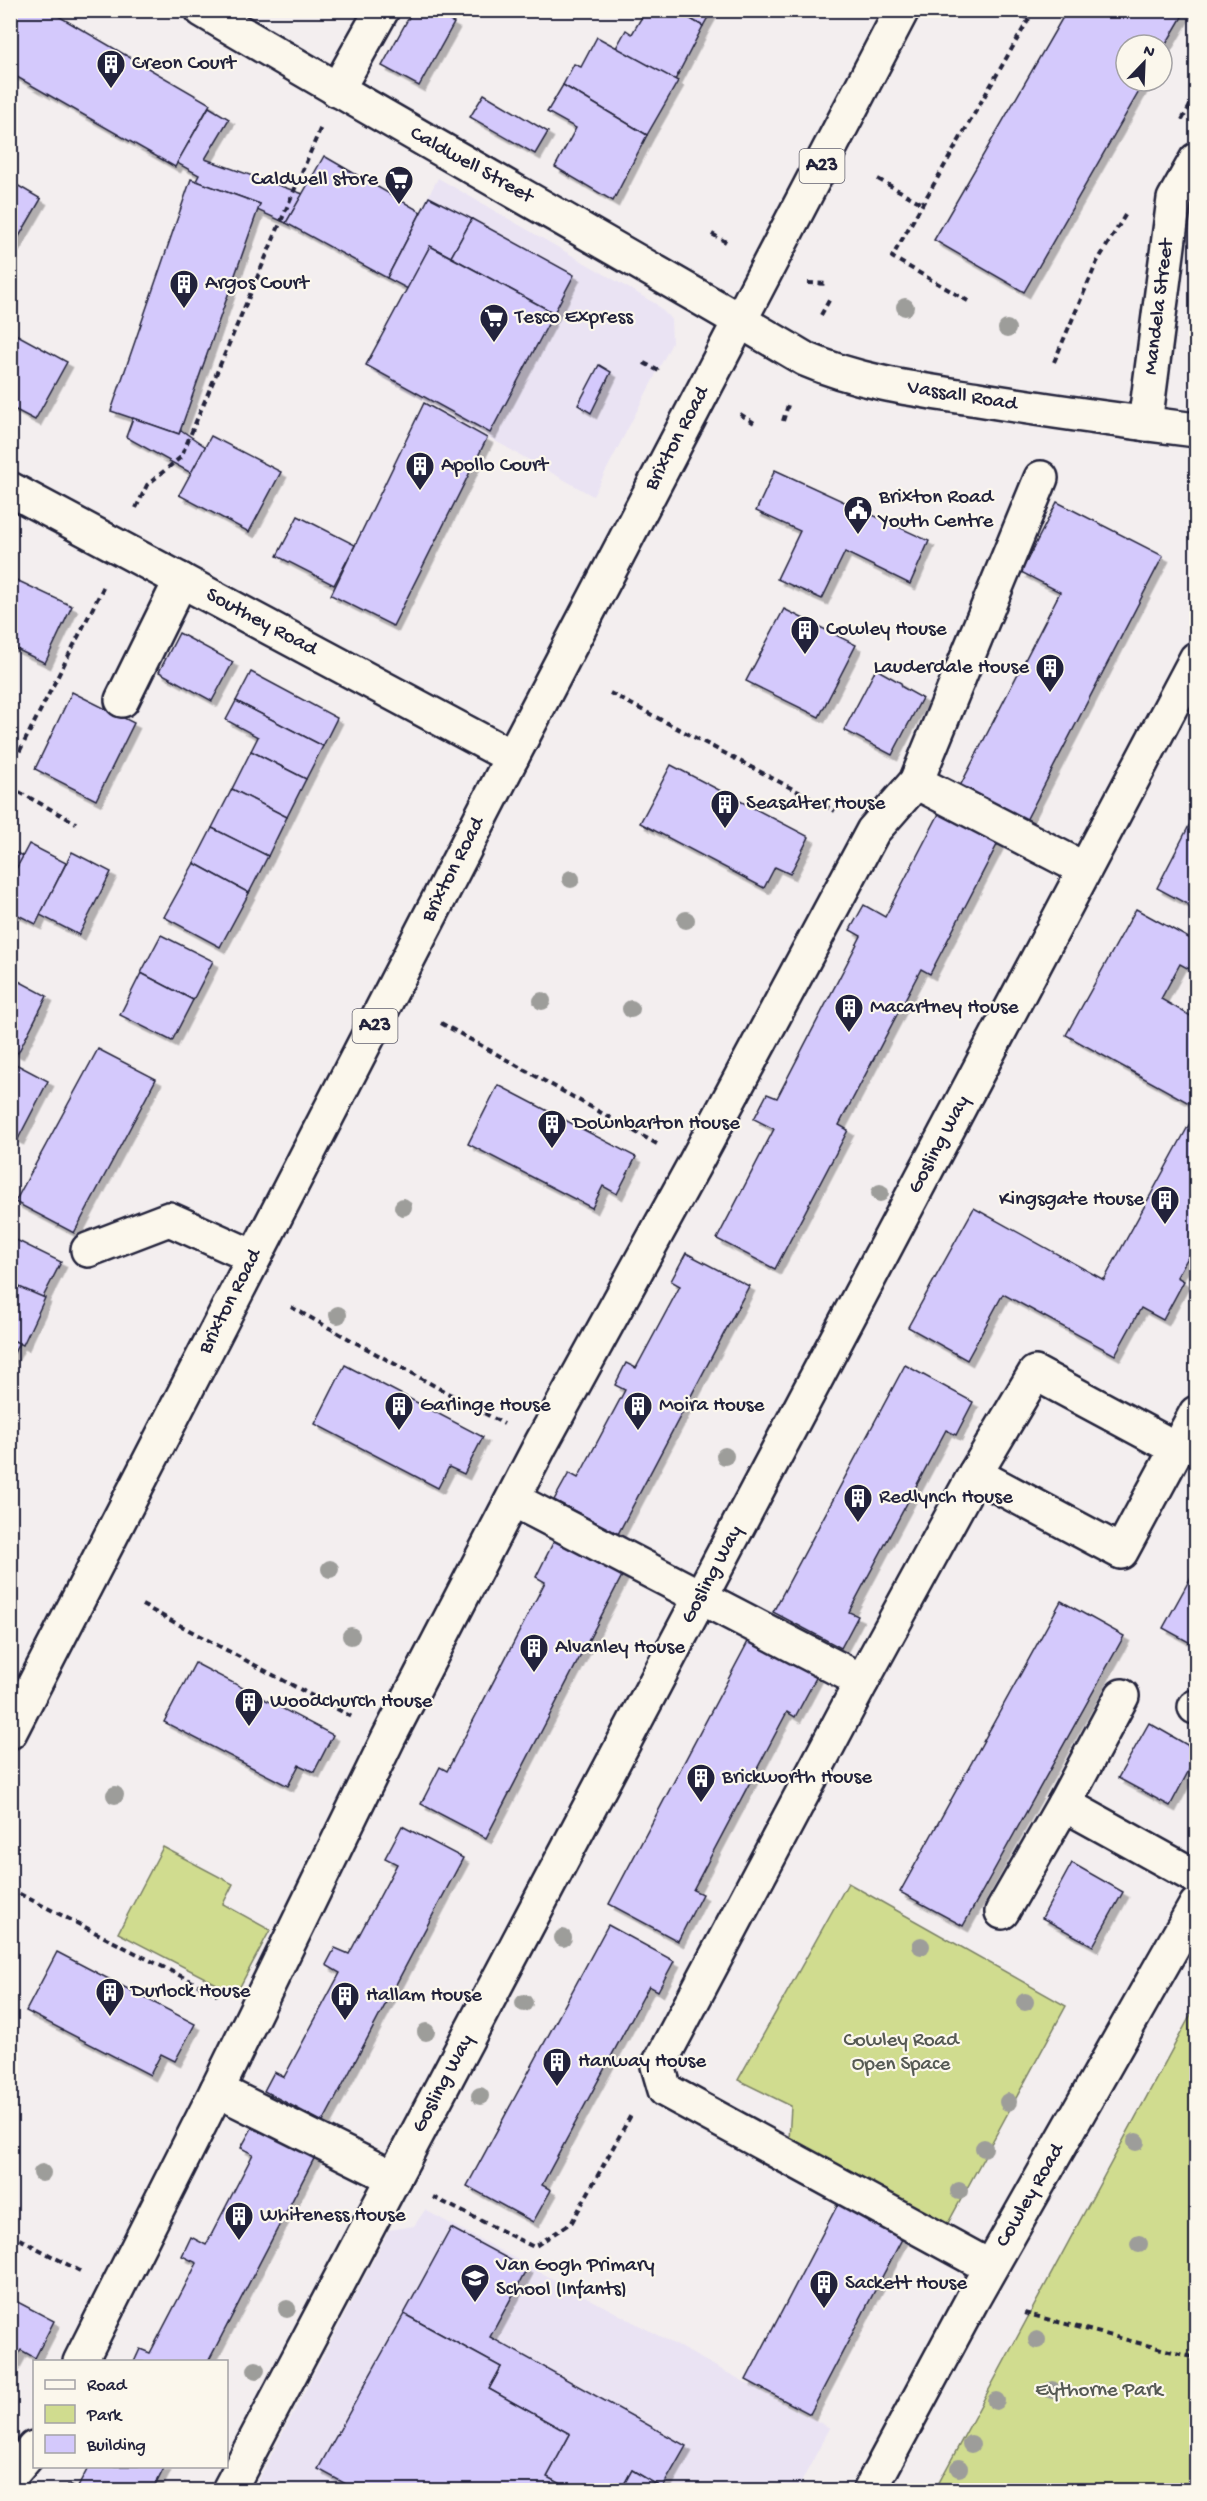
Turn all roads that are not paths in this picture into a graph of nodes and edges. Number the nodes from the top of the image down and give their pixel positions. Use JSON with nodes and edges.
{"nodes":[{"id":1,"x":201,"y":10,"type":"edge"},
{"id":2,"x":382,"y":10,"type":"edge"},
{"id":3,"x":902,"y":10,"type":"edge"},
{"id":4,"x":337,"y":90,"type":"junction"},
{"id":5,"x":1197,"y":160,"type":"edge"},
{"id":6,"x":741,"y":321,"type":"junction"},
{"id":7,"x":1145,"y":424,"type":"junction"},
{"id":8,"x":1197,"y":430,"type":"edge"},
{"id":9,"x":1041,"y":478,"type":"dead end"},
{"id":10,"x":10,"y":489,"type":"edge"},
{"id":11,"x":181,"y":580,"type":"junction"},
{"id":12,"x":1197,"y":659,"type":"edge"},
{"id":13,"x":122,"y":700,"type":"dead end"},
{"id":14,"x":512,"y":757,"type":"junction"},
{"id":15,"x":916,"y":782,"type":"junction"},
{"id":16,"x":1084,"y":869,"type":"junction"},
{"id":17,"x":88,"y":1250,"type":"dead end"},
{"id":18,"x":254,"y":1257,"type":"junction"},
{"id":19,"x":1197,"y":1413,"type":"edge"},
{"id":20,"x":1177,"y":1449,"type":"junction"},
{"id":21,"x":975,"y":1474,"type":"junction"},
{"id":22,"x":514,"y":1500,"type":"junction"},
{"id":23,"x":702,"y":1597,"type":"junction"},
{"id":24,"x":862,"y":1681,"type":"junction"},
{"id":25,"x":1122,"y":1696,"type":"dead end"},
{"id":26,"x":10,"y":1732,"type":"edge"},
{"id":27,"x":1064,"y":1804,"type":"junction"},
{"id":28,"x":1197,"y":1877,"type":"edge"},
{"id":29,"x":1197,"y":1905,"type":"edge"},
{"id":30,"x":1002,"y":1912,"type":"dead end"},
{"id":31,"x":217,"y":2090,"type":"junction"},
{"id":32,"x":394,"y":2178,"type":"junction"},
{"id":33,"x":990,"y":2267,"type":"junction"},
{"id":34,"x":80,"y":2360,"type":"edge"},
{"id":35,"x":33,"y":2449,"type":"edge"},
{"id":36,"x":10,"y":2476,"type":"edge"},
{"id":37,"x":229,"y":2490,"type":"edge"},
{"id":38,"x":870,"y":2490,"type":"edge"}],
"edges":[{"from":1,"to":4,"type":"main road","name":"Caldwell Street"},
{"from":2,"to":4,"type":"main road"},
{"from":3,"to":6,"type":"main road","name":"Brixton Road","number":"A23"},
{"from":4,"to":6,"type":"main road","name":"Caldwell Street"},
{"from":5,"to":7,"type":"main road","name":"Mandela Street"},
{"from":6,"to":7,"type":"main road","name":"Vassall Road"},
{"from":6,"to":14,"type":"main road","name":"Brixton Road","number":"A23"},
{"from":7,"to":8,"type":"main road","name":"Vassall Road"},
{"from":9,"to":15,"type":"main road"},
{"from":10,"to":11,"type":"main road","name":"Southey Road"},
{"from":11,"to":13,"type":"main road"},
{"from":11,"to":14,"type":"main road","name":"Southey Road"},
{"from":12,"to":16,"type":"main road","name":"Gosling Way"},
{"from":14,"to":18,"type":"main road","name":"Brixton Road","number":"A23"},
{"from":15,"to":16,"type":"main road"},
{"from":15,"to":22,"type":"main road"},
{"from":16,"to":23,"type":"main road","name":"Gosling Way"},
{"from":17,"to":18,"type":"main road"},
{"from":18,"to":26,"type":"main road","name":"Brixton Road","number":"A23"},
{"from":19,"to":20,"type":"main road"},
{"from":20,"to":21,"type":"main road"},
{"from":20,"to":21,"type":"main road"},
{"from":21,"to":24,"type":"main road"},
{"from":22,"to":23,"type":"main road"},
{"from":22,"to":31,"type":"main road"},
{"from":23,"to":24,"type":"main road"},
{"from":23,"to":32,"type":"main road","name":"Gosling Way"},
{"from":24,"to":33,"type":"main road"},
{"from":25,"to":27,"type":"main road"},
{"from":27,"to":28,"type":"main road"},
{"from":27,"to":30,"type":"main road"},
{"from":29,"to":33,"type":"main road","name":"Cowley Road"},
{"from":31,"to":32,"type":"main road"},
{"from":31,"to":34,"type":"main road"},
{"from":32,"to":37,"type":"main road","name":"Gosling Way"},
{"from":33,"to":38,"type":"main road","name":"Cowley Road"},
{"from":35,"to":36,"type":"main road"}]}
